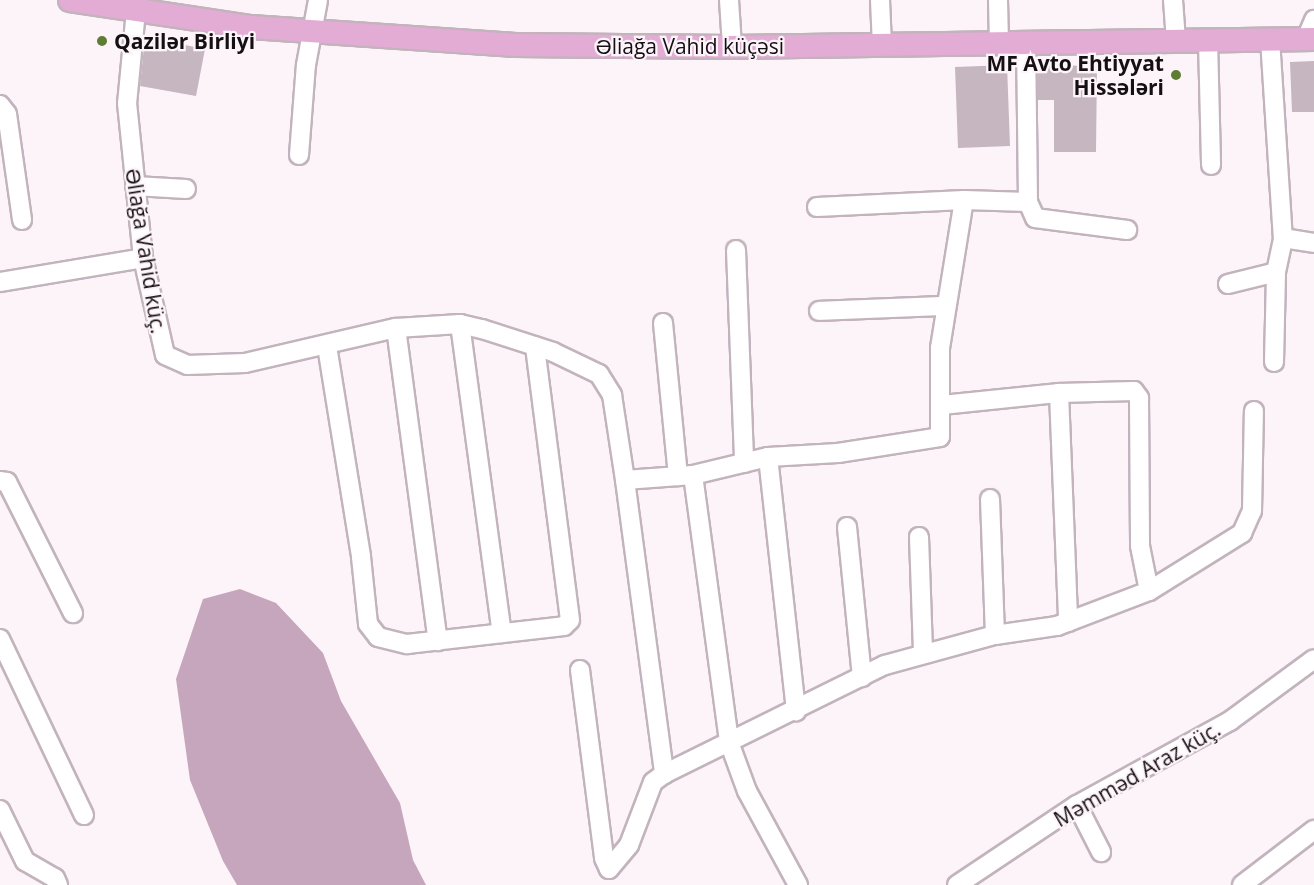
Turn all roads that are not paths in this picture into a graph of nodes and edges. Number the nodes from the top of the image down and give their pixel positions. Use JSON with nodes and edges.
{"nodes":[{"id":1,"x":70,"y":0,"type":"edge"},
{"id":2,"x":318,"y":0,"type":"edge"},
{"id":3,"x":729,"y":0,"type":"edge"},
{"id":4,"x":880,"y":0,"type":"edge"},
{"id":5,"x":998,"y":0,"type":"edge"},
{"id":6,"x":1173,"y":0,"type":"edge"},
{"id":7,"x":136,"y":6,"type":"edge"},
{"id":8,"x":1311,"y":32,"type":"edge"},
{"id":9,"x":311,"y":33,"type":"junction"},
{"id":10,"x":1270,"y":39,"type":"junction"},
{"id":11,"x":1208,"y":40,"type":"junction"},
{"id":12,"x":1176,"y":41,"type":"junction"},
{"id":13,"x":1026,"y":42,"type":"junction"},
{"id":14,"x":999,"y":43,"type":"junction"},
{"id":15,"x":882,"y":45,"type":"junction"},
{"id":16,"x":732,"y":47,"type":"junction"},
{"id":17,"x":0,"y":105,"type":"edge"},
{"id":18,"x":299,"y":155,"type":"dead end"},
{"id":19,"x":1211,"y":165,"type":"dead end"},
{"id":20,"x":135,"y":186,"type":"junction"},
{"id":21,"x":186,"y":189,"type":"dead end"},
{"id":22,"x":964,"y":200,"type":"junction"},
{"id":23,"x":1028,"y":202,"type":"junction"},
{"id":24,"x":817,"y":207,"type":"dead end"},
{"id":25,"x":22,"y":220,"type":"dead end"},
{"id":26,"x":1127,"y":230,"type":"dead end"},
{"id":27,"x":1283,"y":238,"type":"junction"},
{"id":28,"x":1314,"y":243,"type":"edge"},
{"id":29,"x":736,"y":250,"type":"dead end"},
{"id":30,"x":143,"y":258,"type":"junction"},
{"id":31,"x":1276,"y":272,"type":"junction"},
{"id":32,"x":0,"y":282,"type":"edge"},
{"id":33,"x":1228,"y":284,"type":"dead end"},
{"id":34,"x":945,"y":306,"type":"junction"},
{"id":35,"x":819,"y":311,"type":"dead end"},
{"id":36,"x":663,"y":323,"type":"dead end"},
{"id":37,"x":460,"y":324,"type":"junction"},
{"id":38,"x":396,"y":328,"type":"junction"},
{"id":39,"x":327,"y":346,"type":"junction"},
{"id":40,"x":535,"y":346,"type":"junction"},
{"id":41,"x":1274,"y":362,"type":"dead end"},
{"id":42,"x":1059,"y":393,"type":"junction"},
{"id":43,"x":942,"y":405,"type":"junction"},
{"id":44,"x":1254,"y":411,"type":"dead end"},
{"id":45,"x":768,"y":457,"type":"junction"},
{"id":46,"x":744,"y":462,"type":"junction"},
{"id":47,"x":686,"y":476,"type":"junction"},
{"id":48,"x":625,"y":480,"type":"junction"},
{"id":49,"x":0,"y":481,"type":"edge"},
{"id":50,"x":990,"y":499,"type":"dead end"},
{"id":51,"x":847,"y":527,"type":"dead end"},
{"id":52,"x":919,"y":537,"type":"dead end"},
{"id":53,"x":1149,"y":591,"type":"junction"},
{"id":54,"x":73,"y":613,"type":"dead end"},
{"id":55,"x":1068,"y":622,"type":"junction"},
{"id":56,"x":502,"y":633,"type":"junction"},
{"id":57,"x":995,"y":635,"type":"junction"},
{"id":58,"x":0,"y":639,"type":"edge"},
{"id":59,"x":438,"y":641,"type":"junction"},
{"id":60,"x":923,"y":652,"type":"junction"},
{"id":61,"x":1314,"y":659,"type":"edge"},
{"id":62,"x":580,"y":670,"type":"dead end"},
{"id":63,"x":862,"y":677,"type":"junction"},
{"id":64,"x":796,"y":711,"type":"junction"},
{"id":65,"x":729,"y":742,"type":"junction"},
{"id":66,"x":664,"y":774,"type":"junction"},
{"id":67,"x":1077,"y":805,"type":"junction"},
{"id":68,"x":0,"y":810,"type":"edge"},
{"id":69,"x":84,"y":815,"type":"dead end"},
{"id":70,"x":1314,"y":830,"type":"edge"},
{"id":71,"x":1101,"y":852,"type":"dead end"},
{"id":72,"x":58,"y":885,"type":"edge"},
{"id":73,"x":798,"y":885,"type":"edge"},
{"id":74,"x":957,"y":885,"type":"edge"},
{"id":75,"x":1242,"y":885,"type":"edge"}],
"edges":[{"from":1,"to":7,"type":"main road","name":"Əliağa Vahid küçəsi"},
{"from":2,"to":9,"type":"street"},
{"from":3,"to":16,"type":"street"},
{"from":4,"to":15,"type":"street"},
{"from":5,"to":14,"type":"street"},
{"from":6,"to":12,"type":"street"},
{"from":7,"to":9,"type":"main road","name":"Əliağa Vahid küçəsi"},
{"from":7,"to":20,"type":"street","name":"Əliağa Vahid küç."},
{"from":8,"to":10,"type":"main road","name":"Əliağa Vahid küçəsi"},
{"from":9,"to":16,"type":"main road","name":"Əliağa Vahid küçəsi"},
{"from":9,"to":18,"type":"street"},
{"from":10,"to":11,"type":"main road","name":"Əliağa Vahid küçəsi"},
{"from":10,"to":27,"type":"street"},
{"from":11,"to":12,"type":"main road","name":"Əliağa Vahid küçəsi"},
{"from":11,"to":19,"type":"street"},
{"from":12,"to":13,"type":"main road","name":"Əliağa Vahid küçəsi"},
{"from":13,"to":14,"type":"main road","name":"Əliağa Vahid küçəsi"},
{"from":13,"to":23,"type":"street"},
{"from":14,"to":15,"type":"main road","name":"Əliağa Vahid küçəsi"},
{"from":15,"to":16,"type":"main road","name":"Əliağa Vahid küçəsi"},
{"from":17,"to":25,"type":"street"},
{"from":20,"to":21,"type":"street"},
{"from":20,"to":30,"type":"street","name":"Əliağa Vahid küç."},
{"from":22,"to":23,"type":"street"},
{"from":22,"to":24,"type":"street"},
{"from":22,"to":34,"type":"street"},
{"from":23,"to":26,"type":"street"},
{"from":27,"to":28,"type":"street"},
{"from":27,"to":31,"type":"street"},
{"from":29,"to":46,"type":"street"},
{"from":30,"to":32,"type":"street"},
{"from":30,"to":39,"type":"street","name":"Əliağa Vahid küç."},
{"from":31,"to":33,"type":"street"},
{"from":31,"to":41,"type":"street"},
{"from":34,"to":35,"type":"street"},
{"from":34,"to":43,"type":"street"},
{"from":36,"to":47,"type":"street"},
{"from":37,"to":38,"type":"street","name":"Əliağa Vahid küç."},
{"from":37,"to":40,"type":"street","name":"Əliağa Vahid küç."},
{"from":37,"to":56,"type":"street"},
{"from":38,"to":39,"type":"street","name":"Əliağa Vahid küç."},
{"from":38,"to":59,"type":"street"},
{"from":39,"to":59,"type":"street"},
{"from":40,"to":48,"type":"street","name":"Əliağa Vahid küç."},
{"from":40,"to":56,"type":"street"},
{"from":42,"to":43,"type":"street"},
{"from":42,"to":53,"type":"street"},
{"from":42,"to":55,"type":"street"},
{"from":43,"to":45,"type":"street"},
{"from":44,"to":53,"type":"street"},
{"from":45,"to":46,"type":"street"},
{"from":45,"to":64,"type":"street"},
{"from":46,"to":47,"type":"street"},
{"from":47,"to":48,"type":"street"},
{"from":47,"to":65,"type":"street"},
{"from":48,"to":66,"type":"street","name":"Əliağa Vahid küç."},
{"from":49,"to":54,"type":"street"},
{"from":50,"to":57,"type":"street"},
{"from":51,"to":63,"type":"street"},
{"from":52,"to":60,"type":"street"},
{"from":53,"to":55,"type":"street"},
{"from":55,"to":57,"type":"street"},
{"from":56,"to":59,"type":"street"},
{"from":57,"to":60,"type":"street"},
{"from":58,"to":69,"type":"street"},
{"from":60,"to":63,"type":"street"},
{"from":61,"to":67,"type":"street","name":"Məmməd Araz küç."},
{"from":62,"to":66,"type":"street"},
{"from":63,"to":64,"type":"street"},
{"from":64,"to":65,"type":"street"},
{"from":65,"to":66,"type":"street"},
{"from":65,"to":73,"type":"street"},
{"from":67,"to":71,"type":"street"},
{"from":67,"to":74,"type":"street","name":"Məmməd Araz küç."},
{"from":68,"to":72,"type":"street"},
{"from":70,"to":75,"type":"street"}]}
